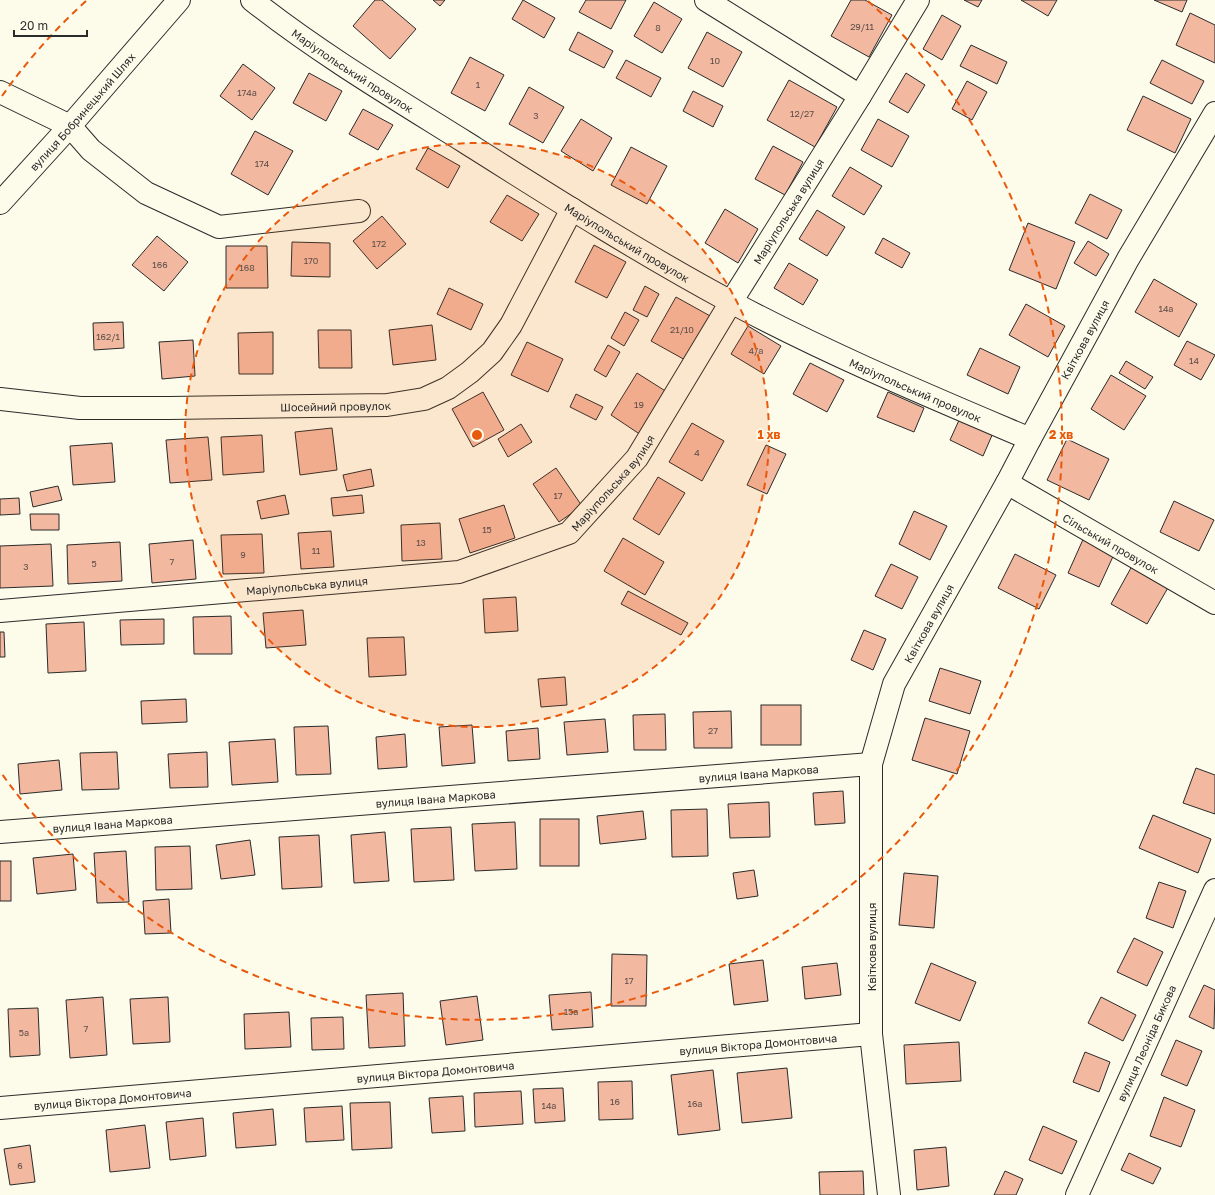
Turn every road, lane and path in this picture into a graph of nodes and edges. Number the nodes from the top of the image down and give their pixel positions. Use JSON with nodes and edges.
{"nodes":[{"id":1,"x":179,"y":0,"type":"edge"},
{"id":2,"x":252,"y":0,"type":"edge"},
{"id":3,"x":706,"y":0,"type":"edge"},
{"id":4,"x":918,"y":0,"type":"edge"},
{"id":5,"x":0,"y":92,"type":"edge"},
{"id":6,"x":860,"y":96,"type":"junction"},
{"id":7,"x":1215,"y":113,"type":"edge"},
{"id":8,"x":70,"y":126,"type":"junction"},
{"id":9,"x":0,"y":203,"type":"edge"},
{"id":10,"x":572,"y":209,"type":"junction"},
{"id":11,"x":359,"y":211,"type":"dead end"},
{"id":12,"x":731,"y":302,"type":"junction"},
{"id":13,"x":0,"y":399,"type":"edge"},
{"id":14,"x":1030,"y":439,"type":"junction"},
{"id":15,"x":1007,"y":483,"type":"junction"},
{"id":16,"x":1215,"y":603,"type":"edge"},
{"id":17,"x":0,"y":611,"type":"edge"},
{"id":18,"x":871,"y":764,"type":"junction"},
{"id":19,"x":0,"y":832,"type":"edge"},
{"id":20,"x":1215,"y":890,"type":"edge"},
{"id":21,"x":871,"y":1034,"type":"junction"},
{"id":22,"x":0,"y":1108,"type":"edge"},
{"id":23,"x":889,"y":1195,"type":"edge"},
{"id":24,"x":1077,"y":1195,"type":"edge"}],
"edges":[{"from":1,"to":8,"type":"street","name":"вулиця Бобринецький Шлях"},
{"from":2,"to":10,"type":"street","name":"Маріупольський провулок"},
{"from":3,"to":6,"type":"street"},
{"from":4,"to":6,"type":"street","name":"Маріупольська вулиця"},
{"from":5,"to":8,"type":"street"},
{"from":6,"to":12,"type":"street","name":"Маріупольська вулиця"},
{"from":7,"to":14,"type":"street","name":"Квіткова вулиця"},
{"from":8,"to":9,"type":"street","name":"вулиця Бобринецький Шлях"},
{"from":8,"to":11,"type":"street"},
{"from":10,"to":12,"type":"street","name":"Маріупольський провулок"},
{"from":10,"to":13,"type":"street","name":"Шосейний провулок"},
{"from":12,"to":14,"type":"street","name":"Маріупольський провулок"},
{"from":12,"to":17,"type":"street","name":"Маріупольська вулиця"},
{"from":14,"to":15,"type":"street","name":"Квіткова вулиця"},
{"from":15,"to":16,"type":"street","name":"Сільський провулок"},
{"from":15,"to":18,"type":"street","name":"Квіткова вулиця"},
{"from":18,"to":19,"type":"street","name":"вулиця Івана Маркова"},
{"from":18,"to":21,"type":"street","name":"Квіткова вулиця"},
{"from":20,"to":24,"type":"street","name":"вулиця Леоніда Бикова"},
{"from":21,"to":22,"type":"street","name":"вулиця Віктора Домонтовича"},
{"from":21,"to":23,"type":"street","name":"Квіткова вулиця"}]}
